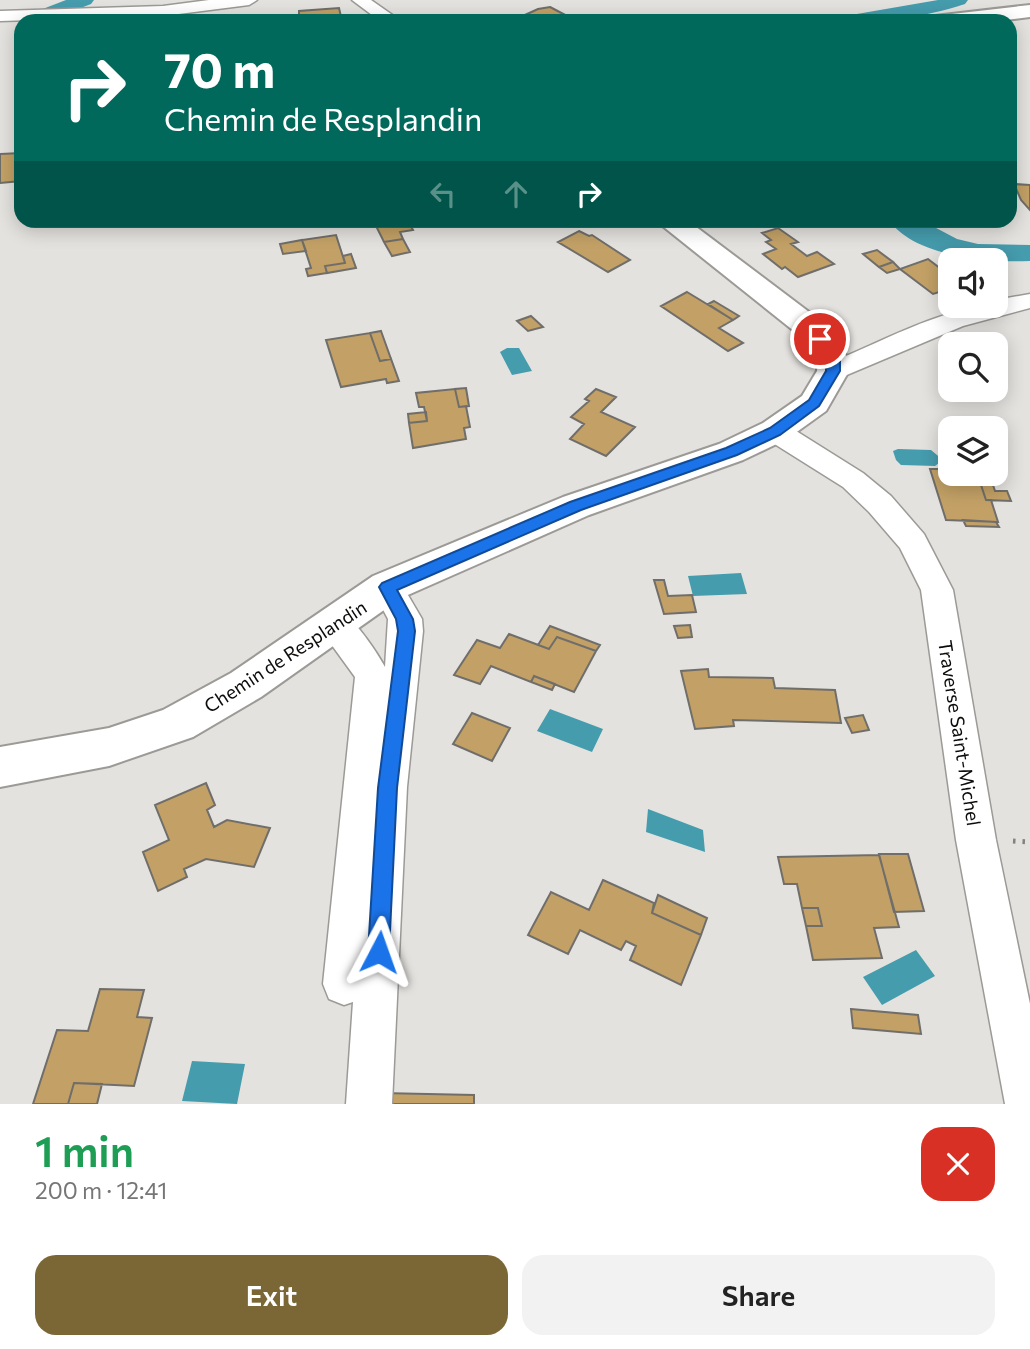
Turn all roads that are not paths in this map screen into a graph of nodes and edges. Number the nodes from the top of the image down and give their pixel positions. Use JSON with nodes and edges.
{"nodes":[{"id":1,"x":249,"y":0,"type":"edge"},
{"id":2,"x":360,"y":0,"type":"edge"},
{"id":3,"x":1030,"y":10,"type":"edge"},
{"id":4,"x":86,"y":14,"type":"edge"},
{"id":5,"x":381,"y":14,"type":"edge"},
{"id":6,"x":998,"y":14,"type":"edge"},
{"id":7,"x":679,"y":228,"type":"edge"},
{"id":8,"x":1030,"y":301,"type":"edge"},
{"id":9,"x":833,"y":371,"type":"junction"},
{"id":10,"x":775,"y":431,"type":"junction"},
{"id":11,"x":387,"y":587,"type":"junction"},
{"id":12,"x":335,"y":626,"type":"junction"},
{"id":13,"x":0,"y":767,"type":"edge"},
{"id":14,"x":344,"y":984,"type":"dead end"},
{"id":15,"x":369,"y":1104,"type":"edge"},
{"id":16,"x":1028,"y":1104,"type":"edge"}],
"edges":[{"from":1,"to":4,"type":"street"},
{"from":2,"to":5,"type":"street"},
{"from":3,"to":6,"type":"street"},
{"from":7,"to":9,"type":"street"},
{"from":8,"to":9,"type":"street"},
{"from":9,"to":10,"type":"street","name":"Chemin de Resplandin"},
{"from":10,"to":11,"type":"street","name":"Chemin de Resplandin"},
{"from":10,"to":16,"type":"street","name":"Traverse Saint-Michel"},
{"from":11,"to":12,"type":"street","name":"Chemin de Resplandin"},
{"from":11,"to":15,"type":"street"},
{"from":12,"to":13,"type":"street","name":"Chemin de Resplandin"},
{"from":12,"to":14,"type":"street"}]}
